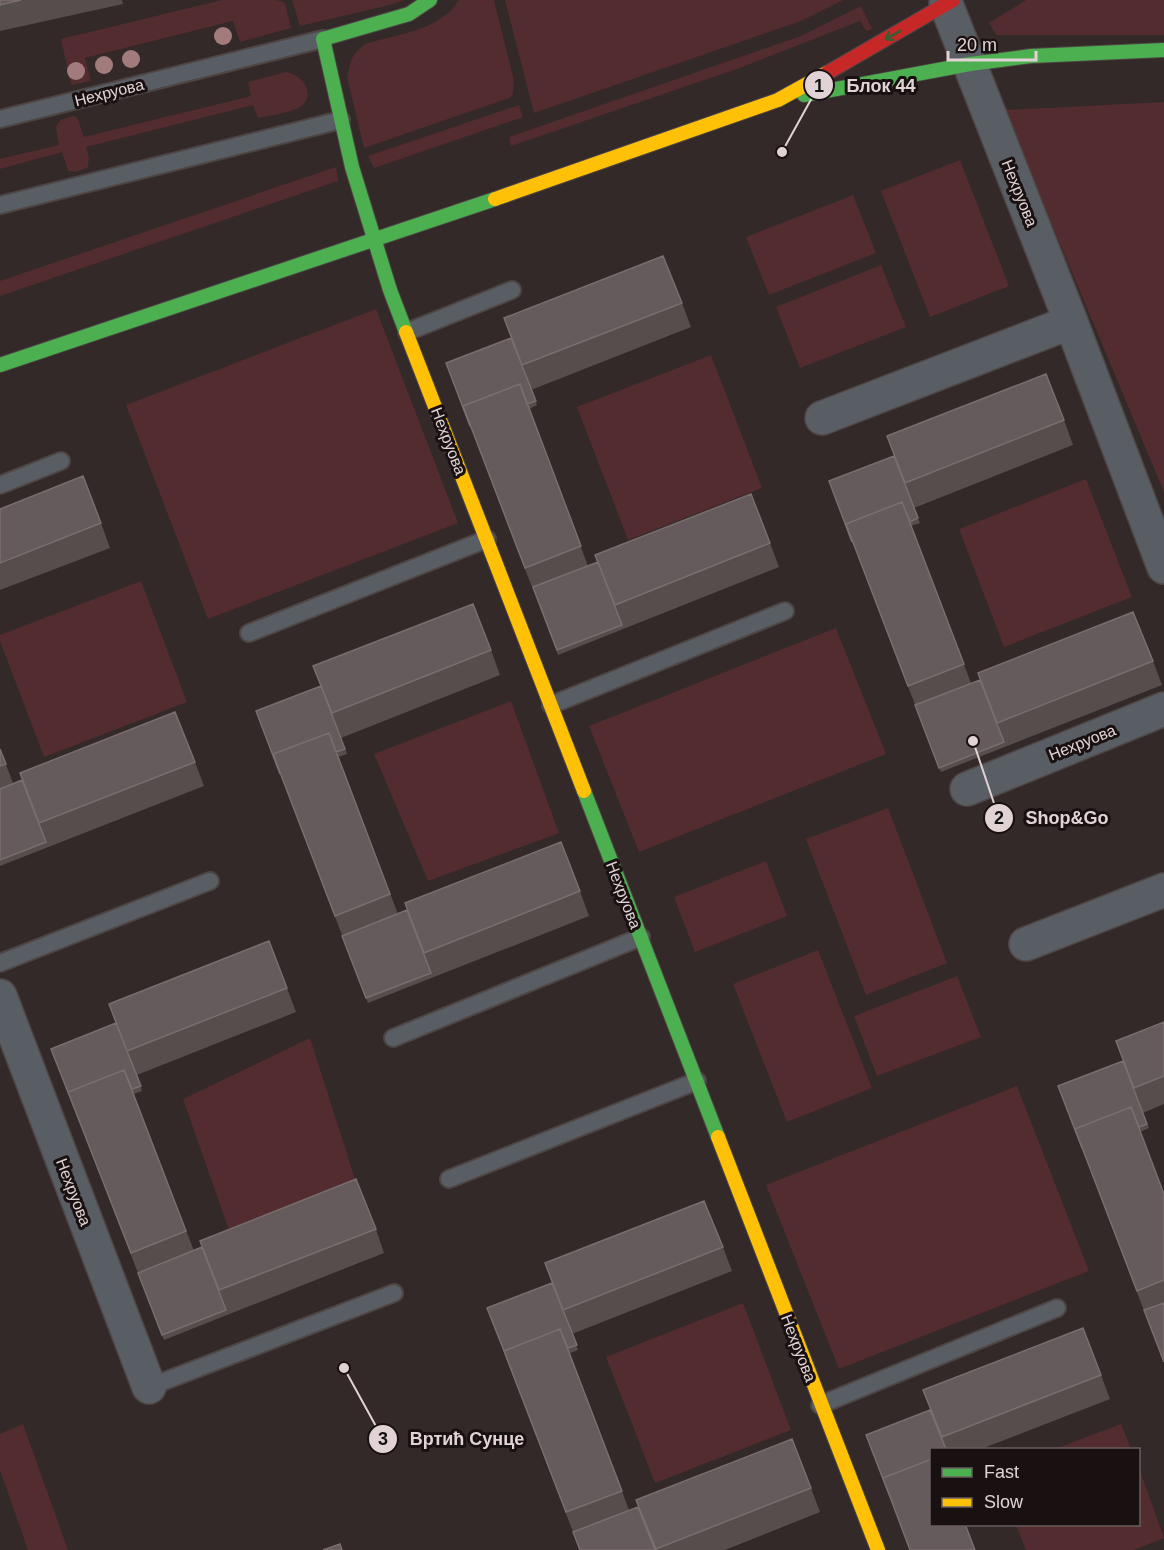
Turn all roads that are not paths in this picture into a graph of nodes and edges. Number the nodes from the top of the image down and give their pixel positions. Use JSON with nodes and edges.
{"nodes":[{"id":1,"x":430,"y":0,"type":"edge"},
{"id":2,"x":949,"y":2,"type":"edge"},
{"id":3,"x":323,"y":39,"type":"junction"},
{"id":4,"x":1164,"y":50,"type":"edge"},
{"id":5,"x":970,"y":64,"type":"junction"},
{"id":6,"x":778,"y":100,"type":"junction"},
{"id":7,"x":0,"y":119,"type":"edge"},
{"id":8,"x":341,"y":120,"type":"junction"},
{"id":9,"x":0,"y":205,"type":"edge"},
{"id":10,"x":375,"y":238,"type":"junction"},
{"id":11,"x":512,"y":290,"type":"dead end"},
{"id":12,"x":1071,"y":322,"type":"junction"},
{"id":13,"x":407,"y":332,"type":"junction"},
{"id":14,"x":0,"y":365,"type":"edge"},
{"id":15,"x":822,"y":418,"type":"dead end"},
{"id":16,"x":62,"y":461,"type":"dead end"},
{"id":17,"x":0,"y":485,"type":"edge"},
{"id":18,"x":487,"y":539,"type":"junction"},
{"id":19,"x":1163,"y":562,"type":"edge"},
{"id":20,"x":785,"y":611,"type":"dead end"},
{"id":21,"x":249,"y":633,"type":"dead end"},
{"id":22,"x":551,"y":705,"type":"junction"},
{"id":23,"x":1164,"y":709,"type":"edge"},
{"id":24,"x":967,"y":789,"type":"dead end"},
{"id":25,"x":210,"y":881,"type":"dead end"},
{"id":26,"x":1164,"y":890,"type":"edge"},
{"id":27,"x":641,"y":937,"type":"junction"},
{"id":28,"x":1026,"y":944,"type":"dead end"},
{"id":29,"x":0,"y":963,"type":"edge"},
{"id":30,"x":0,"y":996,"type":"edge"},
{"id":31,"x":393,"y":1038,"type":"dead end"},
{"id":32,"x":697,"y":1082,"type":"junction"},
{"id":33,"x":449,"y":1179,"type":"dead end"},
{"id":34,"x":394,"y":1293,"type":"dead end"},
{"id":35,"x":1057,"y":1308,"type":"dead end"},
{"id":36,"x":149,"y":1388,"type":"joint"},
{"id":37,"x":820,"y":1405,"type":"junction"},
{"id":38,"x":878,"y":1550,"type":"edge"}],
"edges":[{"from":1,"to":3,"type":"street","name":"Нехруова"},
{"from":2,"to":5,"type":"street","name":"Нехруова"},
{"from":2,"to":6,"type":"street","name":"Нехруова","one_way":true},
{"from":3,"to":7,"type":"lane","name":"Нехруова"},
{"from":3,"to":8,"type":"street","name":"Нехруова"},
{"from":4,"to":5,"type":"street","name":"Нехруова"},
{"from":5,"to":6,"type":"street","name":"Нехруова"},
{"from":5,"to":12,"type":"street","name":"Нехруова"},
{"from":6,"to":10,"type":"street","name":"Нехруова"},
{"from":8,"to":9,"type":"lane"},
{"from":8,"to":10,"type":"street","name":"Нехруова"},
{"from":10,"to":13,"type":"street","name":"Нехруова"},
{"from":10,"to":14,"type":"street","name":"Нехруова"},
{"from":11,"to":13,"type":"lane"},
{"from":12,"to":15,"type":"street"},
{"from":12,"to":19,"type":"street","name":"Нехруова"},
{"from":13,"to":18,"type":"street","name":"Нехруова"},
{"from":16,"to":17,"type":"lane"},
{"from":18,"to":21,"type":"lane"},
{"from":18,"to":22,"type":"street","name":"Нехруова"},
{"from":20,"to":22,"type":"lane"},
{"from":22,"to":27,"type":"street","name":"Нехруова"},
{"from":23,"to":24,"type":"street","name":"Нехруова"},
{"from":25,"to":29,"type":"lane"},
{"from":26,"to":28,"type":"street"},
{"from":27,"to":31,"type":"lane"},
{"from":27,"to":32,"type":"street","name":"Нехруова"},
{"from":30,"to":36,"type":"street","name":"Нехруова"},
{"from":32,"to":33,"type":"lane"},
{"from":32,"to":37,"type":"street","name":"Нехруова"},
{"from":34,"to":36,"type":"lane"},
{"from":35,"to":37,"type":"lane"},
{"from":37,"to":38,"type":"street","name":"Нехруова"}]}
